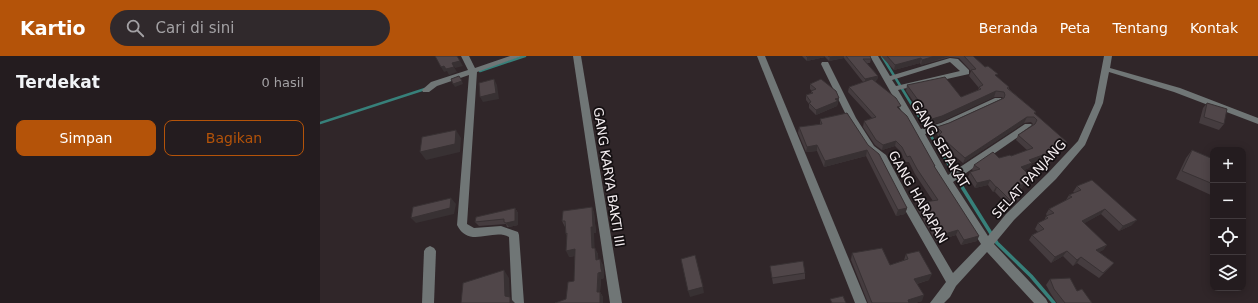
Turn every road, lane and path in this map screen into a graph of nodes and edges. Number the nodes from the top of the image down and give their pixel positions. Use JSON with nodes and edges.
{"nodes":[{"id":1,"x":465,"y":56,"type":"edge"},
{"id":2,"x":518,"y":56,"type":"edge"},
{"id":3,"x":577,"y":56,"type":"edge"},
{"id":4,"x":761,"y":56,"type":"edge"},
{"id":5,"x":874,"y":56,"type":"edge"},
{"id":6,"x":1108,"y":56,"type":"edge"},
{"id":7,"x":824,"y":64,"type":"dead end"},
{"id":8,"x":1106,"y":69,"type":"junction"},
{"id":9,"x":473,"y":72,"type":"junction"},
{"id":10,"x":892,"y":77,"type":"junction"},
{"id":11,"x":899,"y":87,"type":"junction"},
{"id":12,"x":426,"y":90,"type":"dead end"},
{"id":13,"x":998,"y":100,"type":"edge"},
{"id":14,"x":1258,"y":121,"type":"edge"},
{"id":15,"x":1028,"y":126,"type":"dead end"},
{"id":16,"x":925,"y":132,"type":"junction"},
{"id":17,"x":952,"y":178,"type":"junction"},
{"id":18,"x":989,"y":243,"type":"junction"},
{"id":19,"x":430,"y":251,"type":"dead end"},
{"id":20,"x":952,"y":282,"type":"junction"},
{"id":21,"x":428,"y":303,"type":"edge"},
{"id":22,"x":518,"y":303,"type":"edge"},
{"id":23,"x":616,"y":303,"type":"edge"},
{"id":24,"x":861,"y":303,"type":"edge"},
{"id":25,"x":936,"y":303,"type":"edge"},
{"id":26,"x":1042,"y":303,"type":"edge"}],
"edges":[{"from":1,"to":9,"type":"street"},
{"from":2,"to":9,"type":"street"},
{"from":3,"to":23,"type":"street","name":"GANG KARYA BAKTI III"},
{"from":4,"to":24,"type":"street"},
{"from":5,"to":10,"type":"street","name":"GANG SEPAKAT"},
{"from":6,"to":8,"type":"street","name":"SELAT PANJANG"},
{"from":7,"to":20,"type":"street","name":"GANG HARAPAN"},
{"from":8,"to":14,"type":"street"},
{"from":8,"to":18,"type":"street","name":"SELAT PANJANG"},
{"from":9,"to":12,"type":"street"},
{"from":9,"to":22,"type":"street"},
{"from":10,"to":11,"type":"street","name":"GANG SEPAKAT"},
{"from":10,"to":11,"type":"street"},
{"from":11,"to":16,"type":"street","name":"GANG SEPAKAT"},
{"from":13,"to":16,"type":"street"},
{"from":15,"to":17,"type":"street"},
{"from":16,"to":17,"type":"street","name":"GANG SEPAKAT"},
{"from":17,"to":18,"type":"street","name":"GANG SEPAKAT"},
{"from":18,"to":20,"type":"street","name":"SELAT PANJANG"},
{"from":18,"to":26,"type":"street","name":"GANG SEPAKAT"},
{"from":19,"to":21,"type":"street"},
{"from":20,"to":25,"type":"street","name":"SELAT PANJANG"}]}
